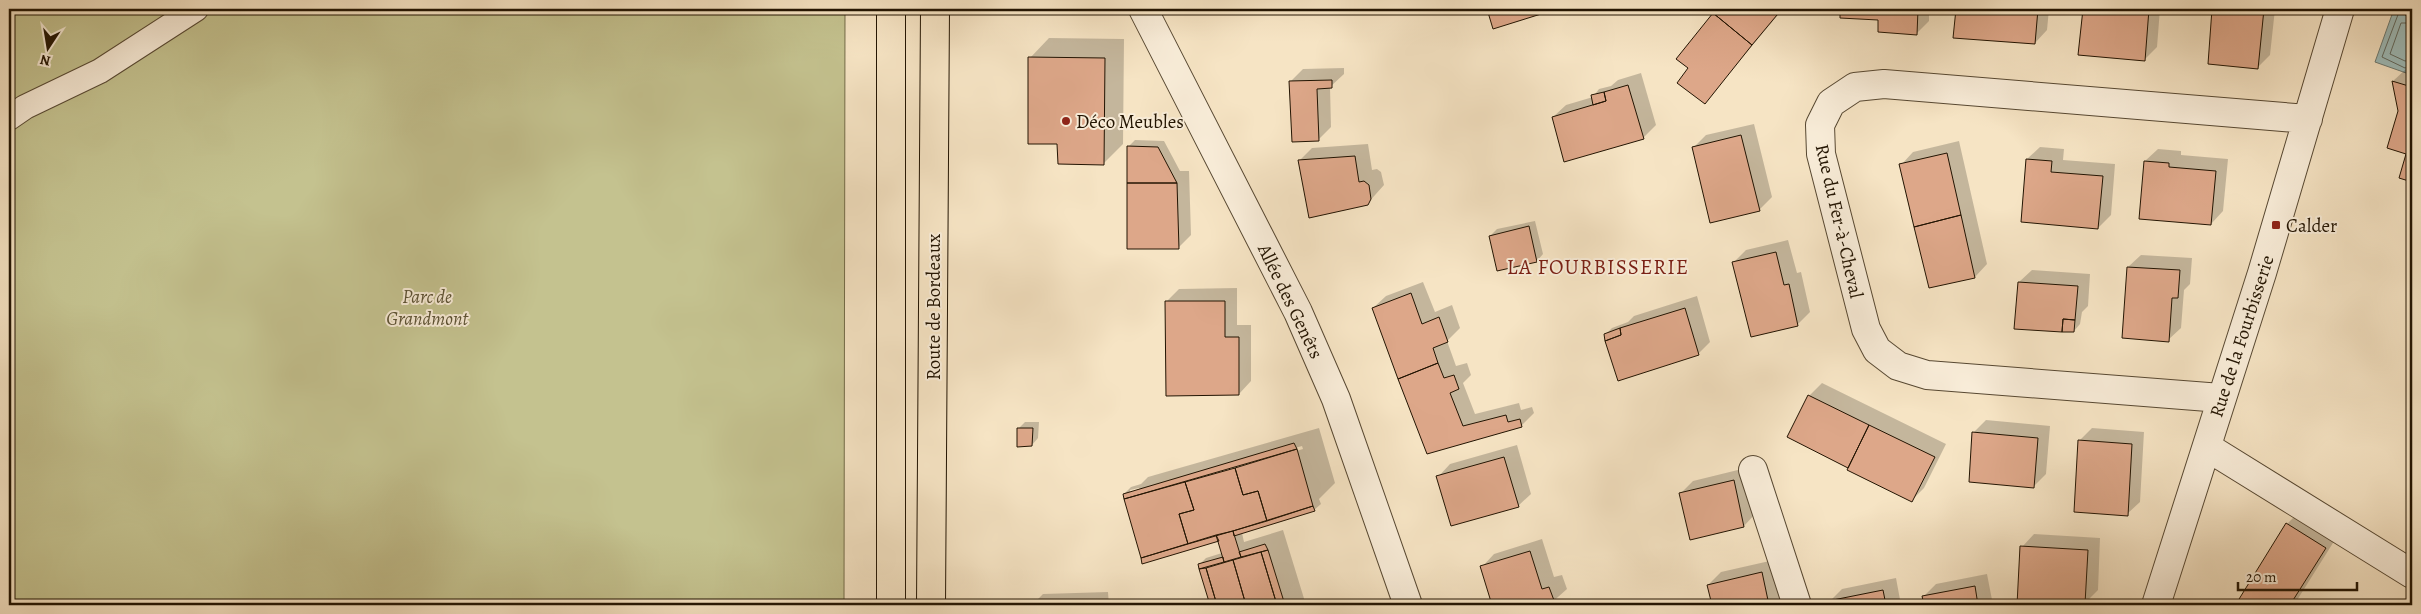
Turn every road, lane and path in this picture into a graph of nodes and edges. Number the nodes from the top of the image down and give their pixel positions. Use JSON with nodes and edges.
{"nodes":[{"id":1,"x":196,"y":9,"type":"edge"},
{"id":2,"x":891,"y":9,"type":"edge"},
{"id":3,"x":935,"y":9,"type":"edge"},
{"id":4,"x":1143,"y":9,"type":"edge"},
{"id":5,"x":2340,"y":9,"type":"edge"},
{"id":6,"x":9,"y":118,"type":"edge"},
{"id":7,"x":2308,"y":119,"type":"junction"},
{"id":8,"x":2221,"y":398,"type":"junction"},
{"id":9,"x":2207,"y":446,"type":"junction"},
{"id":10,"x":1753,"y":470,"type":"dead end"},
{"id":11,"x":2412,"y":574,"type":"edge"},
{"id":12,"x":891,"y":605,"type":"edge"},
{"id":13,"x":931,"y":605,"type":"edge"},
{"id":14,"x":1408,"y":605,"type":"edge"},
{"id":15,"x":1797,"y":605,"type":"edge"},
{"id":16,"x":2156,"y":605,"type":"edge"}],
"edges":[{"from":1,"to":6,"type":"lane"},
{"from":2,"to":12,"type":"main road"},
{"from":3,"to":13,"type":"main road","name":"Route de Bordeaux"},
{"from":4,"to":14,"type":"street","name":"Allée des Genêts"},
{"from":5,"to":7,"type":"street","name":"Rue de la Fourbisserie"},
{"from":7,"to":8,"type":"street","name":"Rue de la Fourbisserie"},
{"from":7,"to":8,"type":"street","name":"Rue du Fer-à-Cheval"},
{"from":8,"to":9,"type":"street","name":"Rue de la Fourbisserie"},
{"from":9,"to":11,"type":"street"},
{"from":9,"to":16,"type":"street","name":"Rue de la Fourbisserie"},
{"from":10,"to":15,"type":"street"}]}
